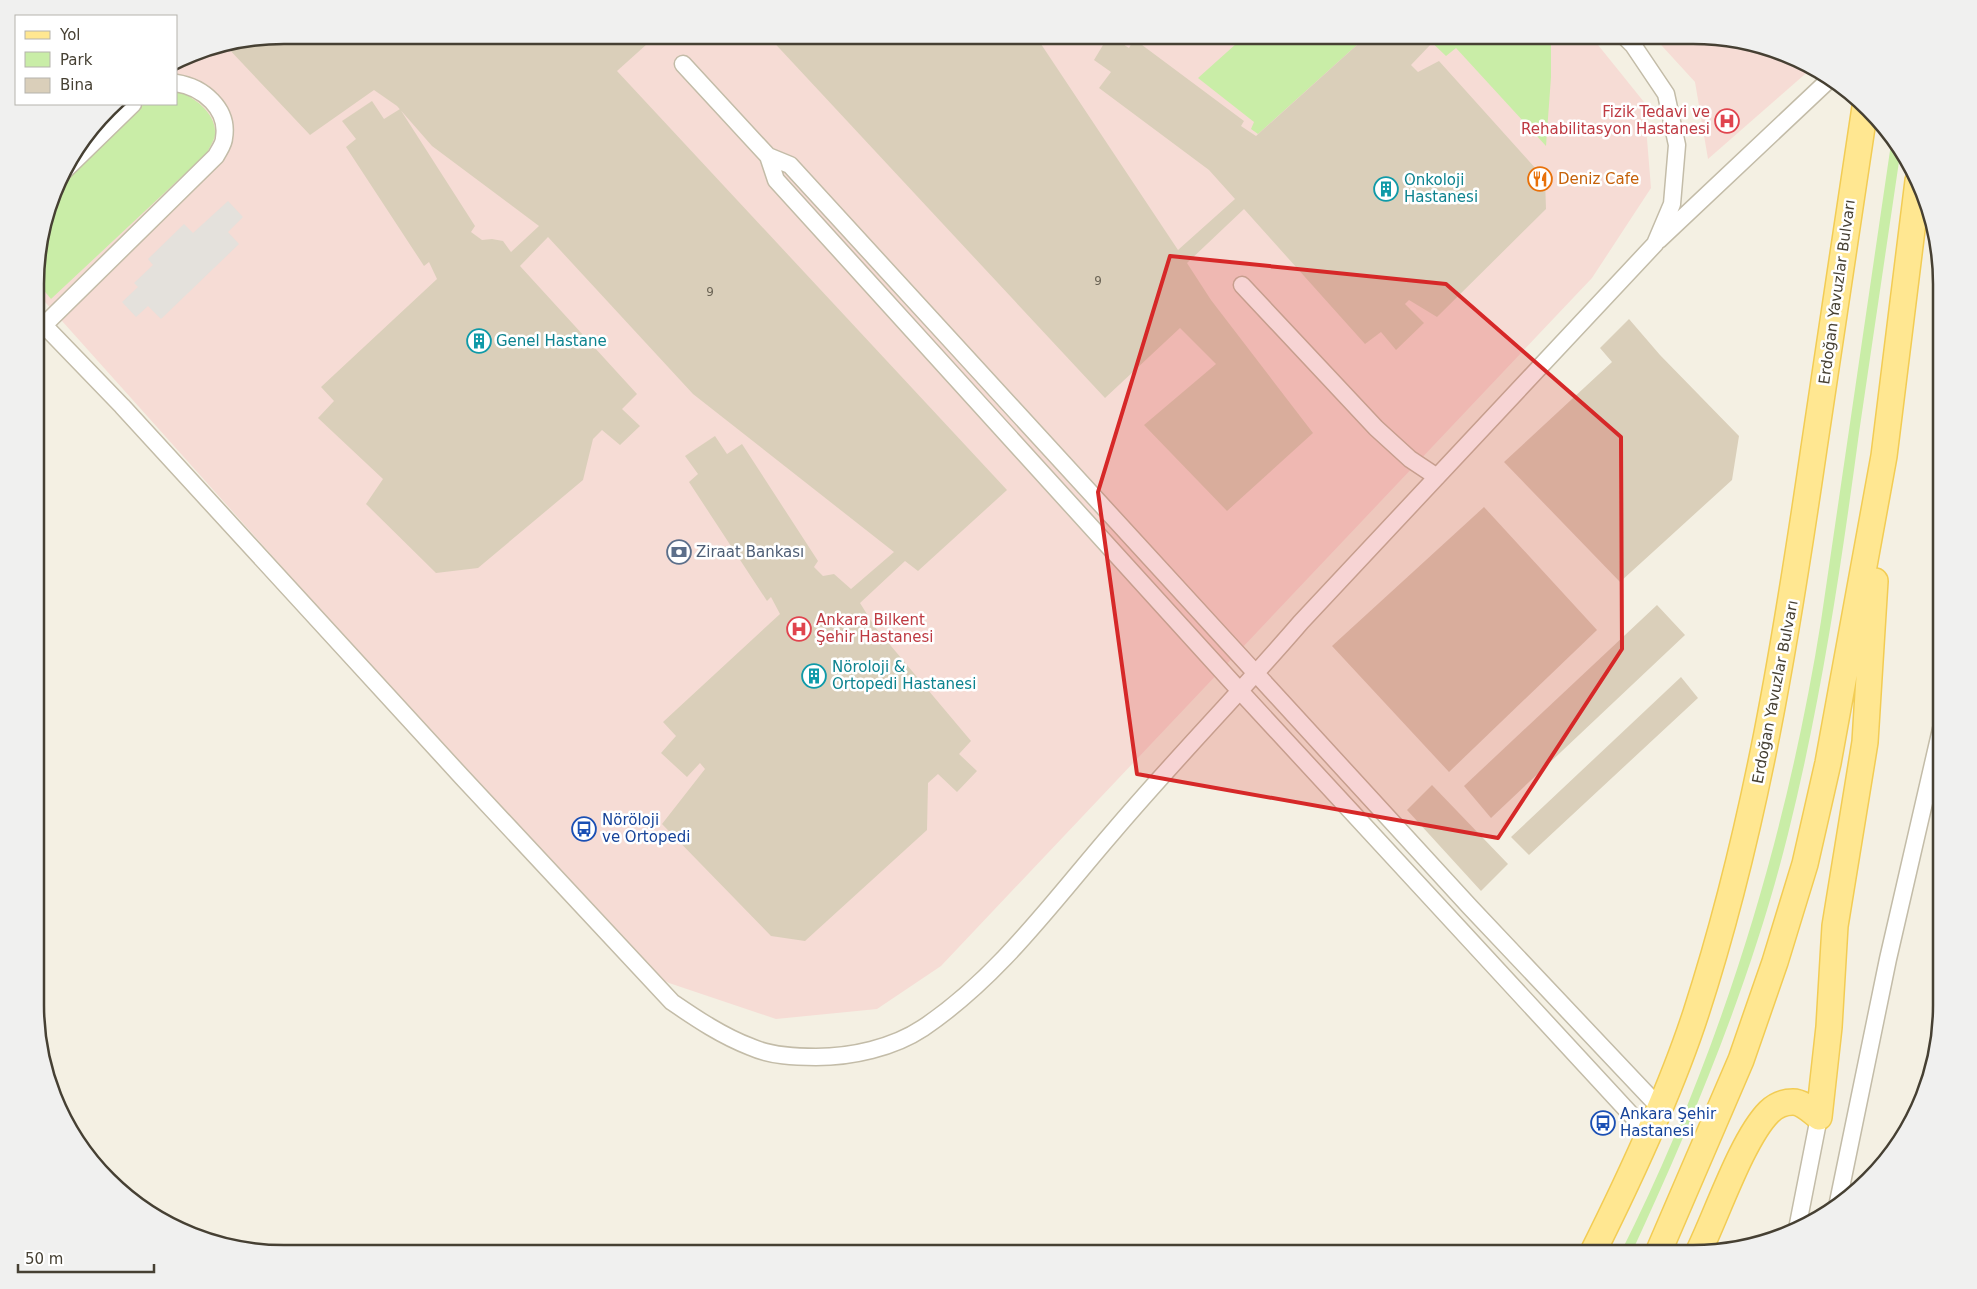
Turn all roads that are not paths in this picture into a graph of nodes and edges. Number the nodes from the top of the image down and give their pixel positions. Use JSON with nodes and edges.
{"nodes":[{"id":1,"x":1632,"y":44,"type":"edge"},
{"id":2,"x":683,"y":64,"type":"dead end"},
{"id":3,"x":178,"y":83,"type":"edge"},
{"id":4,"x":1825,"y":83,"type":"edge"},
{"id":5,"x":132,"y":105,"type":"edge"},
{"id":6,"x":1864,"y":115,"type":"edge"},
{"id":7,"x":83,"y":153,"type":"edge"},
{"id":8,"x":768,"y":156,"type":"junction"},
{"id":9,"x":1916,"y":196,"type":"edge"},
{"id":10,"x":1655,"y":244,"type":"junction"},
{"id":11,"x":1242,"y":285,"type":"dead end"},
{"id":12,"x":44,"y":322,"type":"edge"},
{"id":13,"x":44,"y":330,"type":"edge"},
{"id":14,"x":1884,"y":456,"type":"junction"},
{"id":15,"x":1437,"y":477,"type":"junction"},
{"id":16,"x":1257,"y":675,"type":"junction"},
{"id":17,"x":1240,"y":691,"type":"junction"},
{"id":18,"x":1933,"y":767,"type":"edge"},
{"id":19,"x":1659,"y":1107,"type":"junction"},
{"id":20,"x":1819,"y":1117,"type":"junction"},
{"id":21,"x":1648,"y":1133,"type":"junction"},
{"id":22,"x":1839,"y":1196,"type":"edge"},
{"id":23,"x":1799,"y":1220,"type":"edge"},
{"id":24,"x":1596,"y":1245,"type":"edge"},
{"id":25,"x":1662,"y":1245,"type":"edge"},
{"id":26,"x":1702,"y":1245,"type":"edge"}],
"edges":[{"from":1,"to":10,"type":"street"},
{"from":2,"to":8,"type":"street"},
{"from":3,"to":12,"type":"street"},
{"from":4,"to":10,"type":"street"},
{"from":5,"to":7,"type":"street"},
{"from":6,"to":19,"type":"main road","name":"Erdoğan Yavuzlar Bulvarı"},
{"from":8,"to":16,"type":"street"},
{"from":8,"to":17,"type":"street"},
{"from":9,"to":14,"type":"main road"},
{"from":10,"to":15,"type":"street"},
{"from":11,"to":15,"type":"street"},
{"from":13,"to":17,"type":"street"},
{"from":14,"to":20,"type":"main road"},
{"from":14,"to":25,"type":"main road"},
{"from":15,"to":16,"type":"street"},
{"from":16,"to":17,"type":"street"},
{"from":16,"to":19,"type":"street"},
{"from":17,"to":21,"type":"street"},
{"from":18,"to":22,"type":"street"},
{"from":19,"to":21,"type":"main road","name":"Erdoğan Yavuzlar Bulvarı"},
{"from":20,"to":23,"type":"street"},
{"from":20,"to":26,"type":"main road"},
{"from":21,"to":24,"type":"main road","name":"Erdoğan Yavuzlar Bulvarı"}]}
